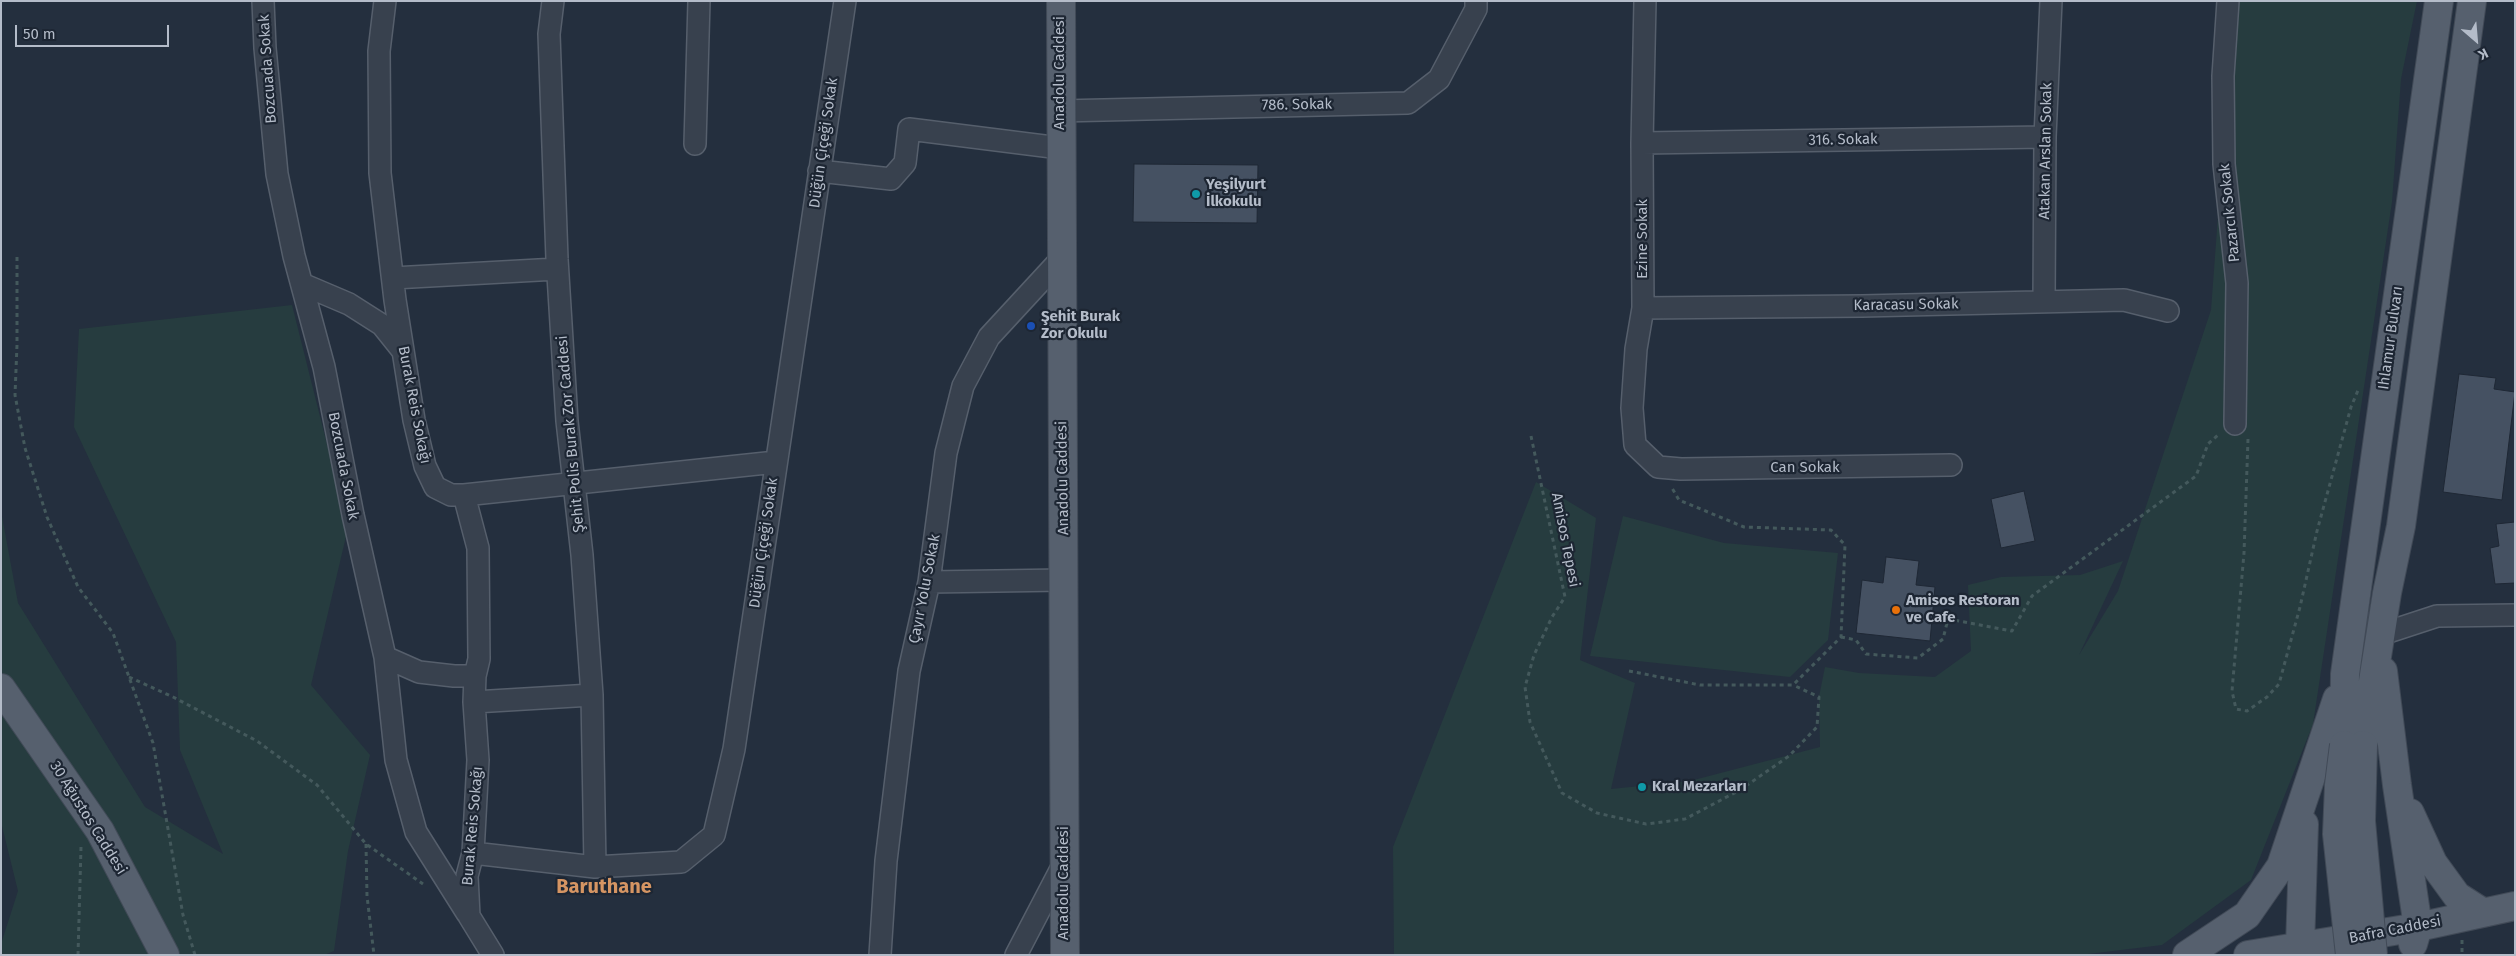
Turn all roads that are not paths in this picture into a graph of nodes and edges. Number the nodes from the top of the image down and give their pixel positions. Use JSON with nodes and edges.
{"nodes":[{"id":1,"x":263,"y":1,"type":"edge"},
{"id":2,"x":385,"y":1,"type":"edge"},
{"id":3,"x":552,"y":1,"type":"edge"},
{"id":4,"x":699,"y":1,"type":"edge"},
{"id":5,"x":845,"y":1,"type":"edge"},
{"id":6,"x":1061,"y":1,"type":"edge"},
{"id":7,"x":1476,"y":1,"type":"edge"},
{"id":8,"x":1645,"y":1,"type":"edge"},
{"id":9,"x":2050,"y":1,"type":"edge"},
{"id":10,"x":2228,"y":1,"type":"edge"},
{"id":11,"x":2439,"y":1,"type":"edge"},
{"id":12,"x":2472,"y":1,"type":"edge"},
{"id":13,"x":1060,"y":111,"type":"junction"},
{"id":14,"x":2045,"y":137,"type":"junction"},
{"id":15,"x":1642,"y":143,"type":"junction"},
{"id":16,"x":695,"y":144,"type":"dead end"},
{"id":17,"x":1060,"y":148,"type":"junction"},
{"id":18,"x":819,"y":170,"type":"junction"},
{"id":19,"x":1061,"y":259,"type":"junction"},
{"id":20,"x":558,"y":269,"type":"junction"},
{"id":21,"x":392,"y":278,"type":"junction"},
{"id":22,"x":302,"y":284,"type":"junction"},
{"id":23,"x":2044,"y":301,"type":"junction"},
{"id":24,"x":1643,"y":308,"type":"junction"},
{"id":25,"x":2168,"y":311,"type":"dead end"},
{"id":26,"x":403,"y":352,"type":"junction"},
{"id":27,"x":2235,"y":424,"type":"road end"},
{"id":28,"x":776,"y":462,"type":"junction"},
{"id":29,"x":1951,"y":465,"type":"dead end"},
{"id":30,"x":1658,"y":467,"type":"joint"},
{"id":31,"x":574,"y":482,"type":"junction"},
{"id":32,"x":464,"y":495,"type":"junction"},
{"id":33,"x":1064,"y":580,"type":"junction"},
{"id":34,"x":929,"y":582,"type":"junction"},
{"id":35,"x":2515,"y":614,"type":"edge"},
{"id":36,"x":2379,"y":635,"type":"junction"},
{"id":37,"x":385,"y":657,"type":"junction"},
{"id":38,"x":2345,"y":674,"type":"junction"},
{"id":39,"x":475,"y":676,"type":"junction"},
{"id":40,"x":1,"y":688,"type":"edge"},
{"id":41,"x":592,"y":695,"type":"junction"},
{"id":42,"x":474,"y":702,"type":"junction"},
{"id":43,"x":2353,"y":745,"type":"junction"},
{"id":44,"x":2397,"y":785,"type":"junction"},
{"id":45,"x":2305,"y":795,"type":"junction"},
{"id":46,"x":473,"y":853,"type":"junction"},
{"id":47,"x":1064,"y":862,"type":"junction"},
{"id":48,"x":595,"y":867,"type":"junction"},
{"id":49,"x":2515,"y":906,"type":"edge"},
{"id":50,"x":2482,"y":912,"type":"junction"},
{"id":51,"x":469,"y":916,"type":"junction"},
{"id":52,"x":2416,"y":936,"type":"junction"},
{"id":53,"x":2304,"y":951,"type":"edge"},
{"id":54,"x":165,"y":955,"type":"edge"},
{"id":55,"x":494,"y":955,"type":"edge"},
{"id":56,"x":880,"y":955,"type":"edge"},
{"id":57,"x":1016,"y":955,"type":"edge"},
{"id":58,"x":1065,"y":955,"type":"edge"},
{"id":59,"x":2187,"y":955,"type":"edge"},
{"id":60,"x":2248,"y":955,"type":"edge"},
{"id":61,"x":2350,"y":955,"type":"edge"},
{"id":62,"x":2373,"y":955,"type":"edge"}],
"edges":[{"from":1,"to":22,"type":"street","name":"Bozcuada Sokak"},
{"from":2,"to":21,"type":"street","name":"Burak Reis Sokağı"},
{"from":3,"to":20,"type":"street","name":"Şehit Polis Burak Zor Caddesi"},
{"from":4,"to":16,"type":"street"},
{"from":5,"to":18,"type":"street","name":"Düğün Çiçeği Sokak"},
{"from":6,"to":13,"type":"main road","name":"Anadolu Caddesi"},
{"from":7,"to":13,"type":"street","name":"786. Sokak"},
{"from":8,"to":15,"type":"street","name":"Ezine Sokak"},
{"from":9,"to":14,"type":"street","name":"Atakan Arslan Sokak"},
{"from":10,"to":27,"type":"street","name":"Pazarcık Sokak"},
{"from":11,"to":38,"type":"main road","name":"Ihlamur Bulvarı"},
{"from":12,"to":36,"type":"main road"},
{"from":13,"to":17,"type":"main road","name":"Anadolu Caddesi"},
{"from":14,"to":15,"type":"street","name":"316. Sokak"},
{"from":14,"to":23,"type":"street","name":"Atakan Arslan Sokak"},
{"from":15,"to":24,"type":"street","name":"Ezine Sokak"},
{"from":17,"to":18,"type":"street"},
{"from":17,"to":19,"type":"main road","name":"Anadolu Caddesi"},
{"from":18,"to":28,"type":"street","name":"Düğün Çiçeği Sokak"},
{"from":19,"to":33,"type":"main road","name":"Anadolu Caddesi"},
{"from":19,"to":34,"type":"street","name":"Çayır Yolu Sokak"},
{"from":20,"to":21,"type":"street"},
{"from":20,"to":31,"type":"street","name":"Şehit Polis Burak Zor Caddesi"},
{"from":21,"to":26,"type":"street","name":"Burak Reis Sokağı"},
{"from":22,"to":26,"type":"street"},
{"from":22,"to":37,"type":"street","name":"Bozcuada Sokak"},
{"from":23,"to":24,"type":"street","name":"Karacasu Sokak"},
{"from":23,"to":25,"type":"street","name":"Karacasu Sokak"},
{"from":24,"to":30,"type":"street","name":"Ezine Sokak"},
{"from":26,"to":32,"type":"street","name":"Burak Reis Sokağı"},
{"from":28,"to":31,"type":"street"},
{"from":28,"to":48,"type":"street","name":"Düğün Çiçeği Sokak"},
{"from":29,"to":30,"type":"street","name":"Can Sokak"},
{"from":31,"to":32,"type":"street"},
{"from":31,"to":41,"type":"street","name":"Şehit Polis Burak Zor Caddesi"},
{"from":32,"to":39,"type":"street","name":"Burak Reis Sokağı"},
{"from":33,"to":34,"type":"street"},
{"from":33,"to":47,"type":"main road","name":"Anadolu Caddesi"},
{"from":34,"to":56,"type":"street","name":"Çayır Yolu Sokak"},
{"from":35,"to":36,"type":"street"},
{"from":36,"to":43,"type":"main road"},
{"from":36,"to":44,"type":"main road"},
{"from":37,"to":39,"type":"street"},
{"from":37,"to":51,"type":"street","name":"Bozcuada Sokak"},
{"from":38,"to":43,"type":"main road"},
{"from":38,"to":45,"type":"main road"},
{"from":39,"to":42,"type":"street","name":"Burak Reis Sokağı"},
{"from":40,"to":54,"type":"main road","name":"30 Ağustos Caddesi"},
{"from":41,"to":42,"type":"street"},
{"from":41,"to":48,"type":"street","name":"Şehit Polis Burak Zor Caddesi"},
{"from":42,"to":46,"type":"street","name":"Burak Reis Sokağı"},
{"from":43,"to":61,"type":"main road","bridge":true},
{"from":43,"to":62,"type":"main road","bridge":true},
{"from":44,"to":50,"type":"main road"},
{"from":44,"to":52,"type":"main road"},
{"from":45,"to":53,"type":"main road"},
{"from":45,"to":59,"type":"main road"},
{"from":46,"to":48,"type":"street","name":"Düğün Çiçeği Sokak"},
{"from":46,"to":51,"type":"street","name":"Burak Reis Sokağı"},
{"from":47,"to":57,"type":"street"},
{"from":47,"to":58,"type":"main road","name":"Anadolu Caddesi"},
{"from":49,"to":50,"type":"main road","name":"Bafra Caddesi"},
{"from":50,"to":52,"type":"main road","name":"Bafra Caddesi"},
{"from":51,"to":55,"type":"street","name":"Burak Reis Sokağı"},
{"from":52,"to":53,"type":"main road","name":"Bafra Caddesi"},
{"from":52,"to":61,"type":"main road","name":"Bafra Caddesi"},
{"from":53,"to":60,"type":"main road","name":"Bafra Caddesi"}]}
